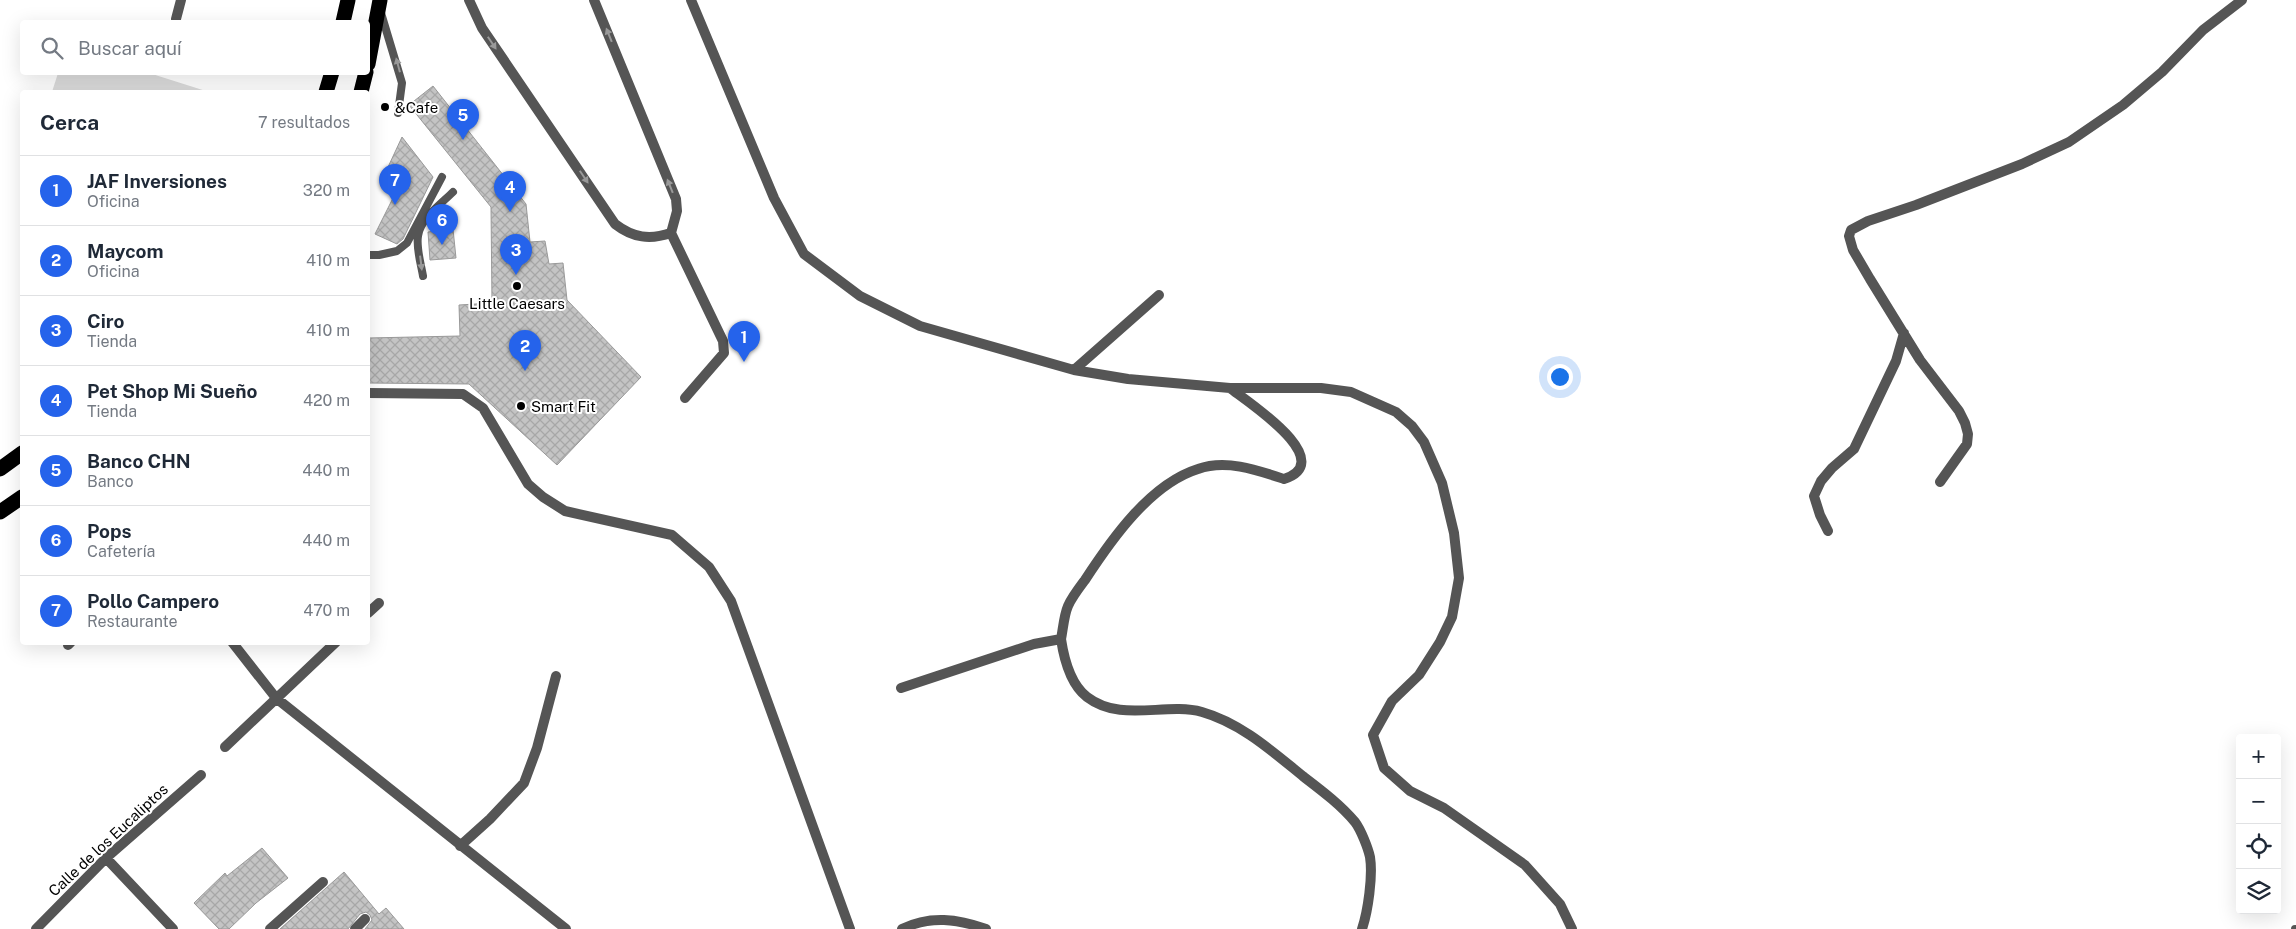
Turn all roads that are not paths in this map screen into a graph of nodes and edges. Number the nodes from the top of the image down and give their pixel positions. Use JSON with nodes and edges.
{"nodes":[{"id":1,"x":180,"y":0,"type":"edge"},
{"id":2,"x":348,"y":0,"type":"edge"},
{"id":3,"x":469,"y":0,"type":"edge"},
{"id":4,"x":594,"y":0,"type":"edge"},
{"id":5,"x":690,"y":0,"type":"edge"},
{"id":6,"x":2242,"y":0,"type":"edge"},
{"id":7,"x":379,"y":3,"type":"edge"},
{"id":8,"x":176,"y":19,"type":"dead end"},
{"id":9,"x":343,"y":20,"type":"edge"},
{"id":10,"x":370,"y":53,"type":"edge"},
{"id":11,"x":331,"y":75,"type":"edge"},
{"id":12,"x":365,"y":75,"type":"edge"},
{"id":13,"x":327,"y":90,"type":"edge"},
{"id":14,"x":362,"y":90,"type":"edge"},
{"id":15,"x":398,"y":113,"type":"dead end"},
{"id":16,"x":442,"y":177,"type":"dead end"},
{"id":17,"x":453,"y":192,"type":"dead end"},
{"id":18,"x":671,"y":233,"type":"junction"},
{"id":19,"x":370,"y":254,"type":"edge"},
{"id":20,"x":422,"y":276,"type":"dead end"},
{"id":21,"x":1159,"y":295,"type":"dead end"},
{"id":22,"x":1904,"y":333,"type":"junction"},
{"id":23,"x":1074,"y":370,"type":"junction"},
{"id":24,"x":1230,"y":388,"type":"junction"},
{"id":25,"x":370,"y":393,"type":"edge"},
{"id":26,"x":685,"y":398,"type":"dead end"},
{"id":27,"x":20,"y":454,"type":"edge"},
{"id":28,"x":0,"y":469,"type":"edge"},
{"id":29,"x":1940,"y":482,"type":"dead end"},
{"id":30,"x":20,"y":497,"type":"edge"},
{"id":31,"x":0,"y":512,"type":"edge"},
{"id":32,"x":1828,"y":531,"type":"dead end"},
{"id":33,"x":379,"y":603,"type":"dead end"},
{"id":34,"x":370,"y":611,"type":"edge"},
{"id":35,"x":1061,"y":639,"type":"junction"},
{"id":36,"x":234,"y":645,"type":"edge"},
{"id":37,"x":333,"y":645,"type":"edge"},
{"id":38,"x":556,"y":676,"type":"dead end"},
{"id":39,"x":901,"y":688,"type":"dead end"},
{"id":40,"x":276,"y":698,"type":"junction"},
{"id":41,"x":225,"y":747,"type":"dead end"},
{"id":42,"x":201,"y":775,"type":"dead end"},
{"id":43,"x":460,"y":846,"type":"junction"},
{"id":44,"x":106,"y":858,"type":"junction"},
{"id":45,"x":323,"y":882,"type":"dead end"},
{"id":46,"x":365,"y":919,"type":"dead end"},
{"id":47,"x":36,"y":929,"type":"edge"},
{"id":48,"x":172,"y":929,"type":"edge"},
{"id":49,"x":270,"y":929,"type":"edge"},
{"id":50,"x":355,"y":929,"type":"edge"},
{"id":51,"x":566,"y":929,"type":"edge"},
{"id":52,"x":850,"y":929,"type":"edge"},
{"id":53,"x":902,"y":929,"type":"edge"},
{"id":54,"x":986,"y":929,"type":"edge"},
{"id":55,"x":1362,"y":929,"type":"edge"},
{"id":56,"x":1572,"y":929,"type":"edge"}],
"edges":[{"from":1,"to":8,"type":"street"},
{"from":2,"to":9,"type":"highway"},
{"from":3,"to":18,"type":"street","one_way":true},
{"from":18,"to":4,"type":"street","one_way":true},
{"from":5,"to":23,"type":"street"},
{"from":6,"to":22,"type":"street"},
{"from":7,"to":10,"type":"highway"},
{"from":15,"to":7,"type":"lane","one_way":true},
{"from":11,"to":13,"type":"highway"},
{"from":12,"to":14,"type":"highway"},
{"from":16,"to":19,"type":"lane"},
{"from":17,"to":20,"type":"lane","one_way":true},
{"from":18,"to":26,"type":"street"},
{"from":21,"to":23,"type":"street"},
{"from":22,"to":29,"type":"street"},
{"from":22,"to":32,"type":"street"},
{"from":23,"to":24,"type":"street"},
{"from":24,"to":35,"type":"street"},
{"from":24,"to":56,"type":"street"},
{"from":25,"to":52,"type":"street"},
{"from":27,"to":28,"type":"highway"},
{"from":30,"to":31,"type":"highway"},
{"from":33,"to":34,"type":"street"},
{"from":35,"to":39,"type":"street"},
{"from":35,"to":55,"type":"street"},
{"from":36,"to":40,"type":"street"},
{"from":37,"to":40,"type":"street"},
{"from":38,"to":43,"type":"street"},
{"from":40,"to":41,"type":"street"},
{"from":40,"to":43,"type":"street"},
{"from":42,"to":44,"type":"street","name":"Calle de los Eucaliptos"},
{"from":43,"to":51,"type":"street"},
{"from":44,"to":47,"type":"street","name":"Calle de los Eucaliptos"},
{"from":44,"to":48,"type":"street"},
{"from":45,"to":49,"type":"street"},
{"from":46,"to":50,"type":"street"},
{"from":53,"to":54,"type":"street"}]}
